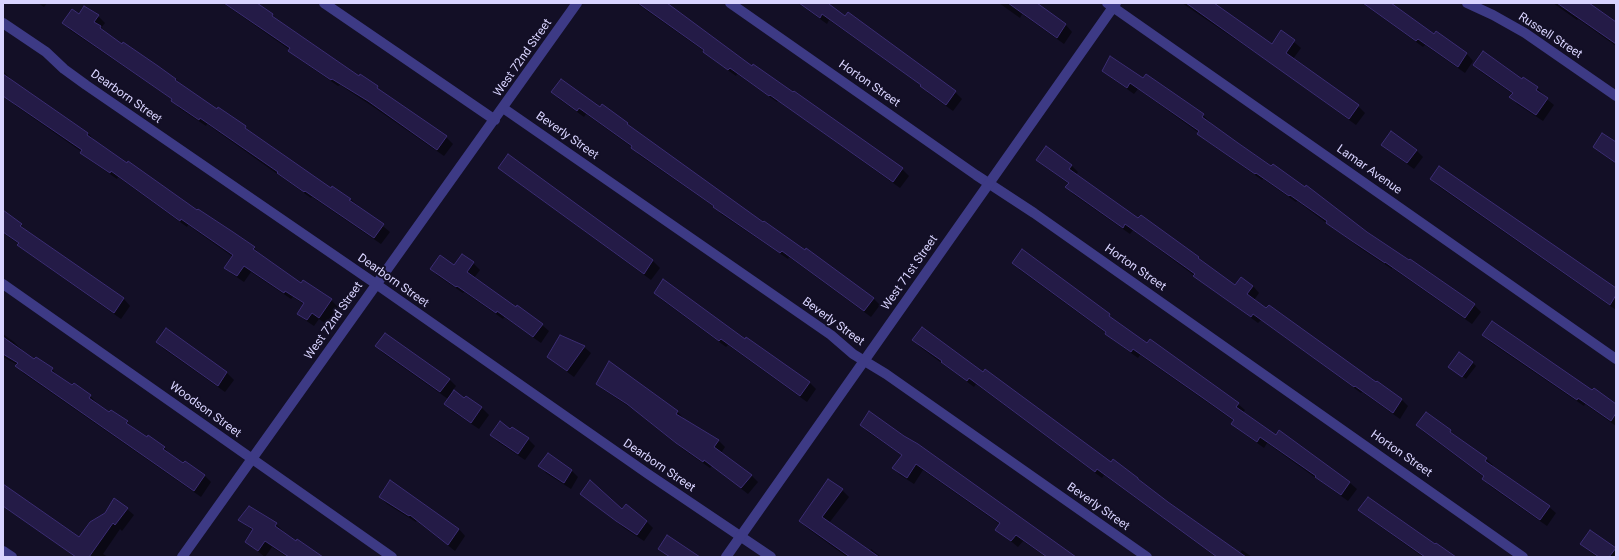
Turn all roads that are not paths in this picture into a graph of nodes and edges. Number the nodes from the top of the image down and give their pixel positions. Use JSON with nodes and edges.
{"nodes":[{"id":1,"x":324,"y":3,"type":"edge"},
{"id":2,"x":577,"y":3,"type":"edge"},
{"id":3,"x":730,"y":3,"type":"edge"},
{"id":4,"x":1467,"y":3,"type":"edge"},
{"id":5,"x":1112,"y":4,"type":"edge"},
{"id":6,"x":3,"y":23,"type":"edge"},
{"id":7,"x":1616,"y":96,"type":"edge"},
{"id":8,"x":503,"y":108,"type":"junction"},
{"id":9,"x":495,"y":120,"type":"junction"},
{"id":10,"x":989,"y":183,"type":"junction"},
{"id":11,"x":3,"y":284,"type":"edge"},
{"id":12,"x":376,"y":284,"type":"junction"},
{"id":13,"x":1616,"y":359,"type":"edge"},
{"id":14,"x":864,"y":361,"type":"junction"},
{"id":15,"x":252,"y":460,"type":"junction"},
{"id":16,"x":740,"y":536,"type":"junction"},
{"id":17,"x":3,"y":551,"type":"edge"},
{"id":18,"x":12,"y":557,"type":"edge"},
{"id":19,"x":182,"y":557,"type":"edge"},
{"id":20,"x":392,"y":557,"type":"edge"},
{"id":21,"x":726,"y":557,"type":"edge"},
{"id":22,"x":771,"y":557,"type":"edge"},
{"id":23,"x":1147,"y":557,"type":"edge"},
{"id":24,"x":1523,"y":557,"type":"edge"}],
"edges":[{"from":1,"to":9,"type":"street"},
{"from":2,"to":8,"type":"street","name":"West 72nd Street"},
{"from":3,"to":10,"type":"street","name":"Horton Street"},
{"from":4,"to":7,"type":"street","name":"Russell Street"},
{"from":5,"to":10,"type":"street","name":"West 71st Street"},
{"from":5,"to":13,"type":"street","name":"Lamar Avenue"},
{"from":6,"to":12,"type":"street","name":"Dearborn Street"},
{"from":8,"to":9,"type":"street","name":"West 72nd Street"},
{"from":8,"to":14,"type":"street","name":"Beverly Street"},
{"from":9,"to":12,"type":"street","name":"West 72nd Street"},
{"from":10,"to":14,"type":"street","name":"West 71st Street"},
{"from":10,"to":24,"type":"street","name":"Horton Street"},
{"from":11,"to":15,"type":"street","name":"Woodson Street"},
{"from":12,"to":15,"type":"street","name":"West 72nd Street"},
{"from":12,"to":16,"type":"street","name":"Dearborn Street"},
{"from":14,"to":16,"type":"street","name":"West 71st Street"},
{"from":14,"to":23,"type":"street","name":"Beverly Street"},
{"from":15,"to":19,"type":"street","name":"West 72nd Street"},
{"from":15,"to":20,"type":"street","name":"Woodson Street"},
{"from":16,"to":21,"type":"street","name":"West 71st Street"},
{"from":16,"to":22,"type":"street","name":"Dearborn Street"},
{"from":17,"to":18,"type":"street"}]}
